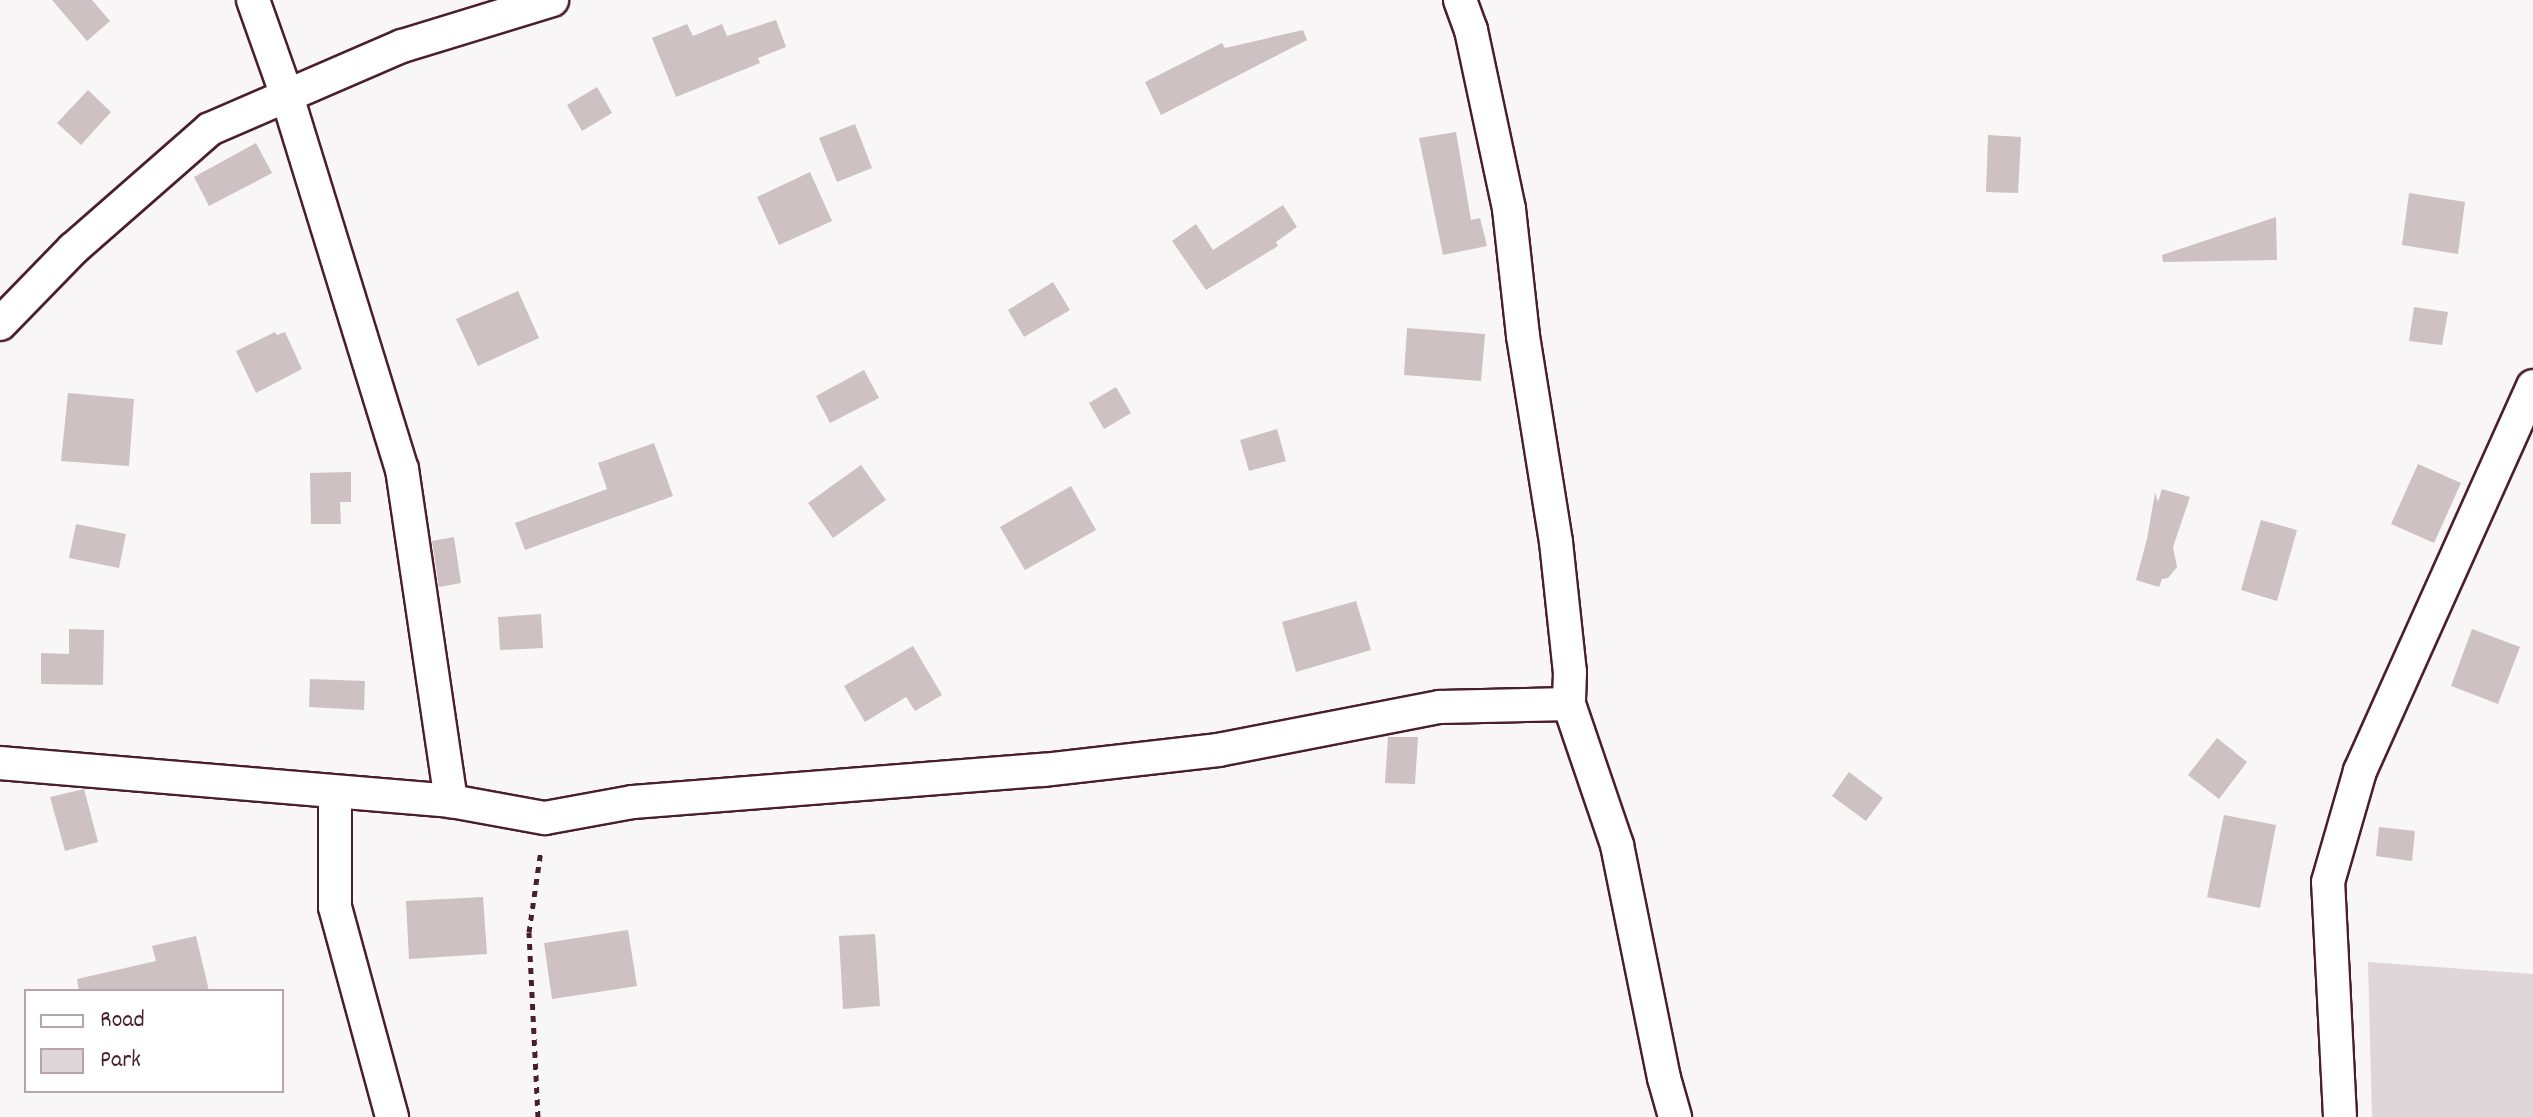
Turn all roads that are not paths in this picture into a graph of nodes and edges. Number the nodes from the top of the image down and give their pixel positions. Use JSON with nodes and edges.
{"nodes":[{"id":1,"x":253,"y":0,"type":"edge"},
{"id":2,"x":552,"y":0,"type":"edge"},
{"id":3,"x":1460,"y":0,"type":"edge"},
{"id":4,"x":287,"y":96,"type":"junction"},
{"id":5,"x":0,"y":324,"type":"edge"},
{"id":6,"x":2533,"y":386,"type":"edge"},
{"id":7,"x":1569,"y":704,"type":"junction"},
{"id":8,"x":0,"y":763,"type":"edge"},
{"id":9,"x":335,"y":792,"type":"junction"},
{"id":10,"x":451,"y":801,"type":"junction"},
{"id":11,"x":392,"y":1117,"type":"edge"},
{"id":12,"x":1675,"y":1117,"type":"edge"},
{"id":13,"x":2340,"y":1117,"type":"edge"}],
"edges":[{"from":1,"to":4,"type":"street"},
{"from":2,"to":4,"type":"street"},
{"from":3,"to":7,"type":"street"},
{"from":4,"to":5,"type":"street"},
{"from":4,"to":10,"type":"street"},
{"from":6,"to":13,"type":"street"},
{"from":7,"to":10,"type":"street"},
{"from":7,"to":12,"type":"street"},
{"from":8,"to":9,"type":"street"},
{"from":9,"to":10,"type":"street"},
{"from":9,"to":11,"type":"street"}]}
